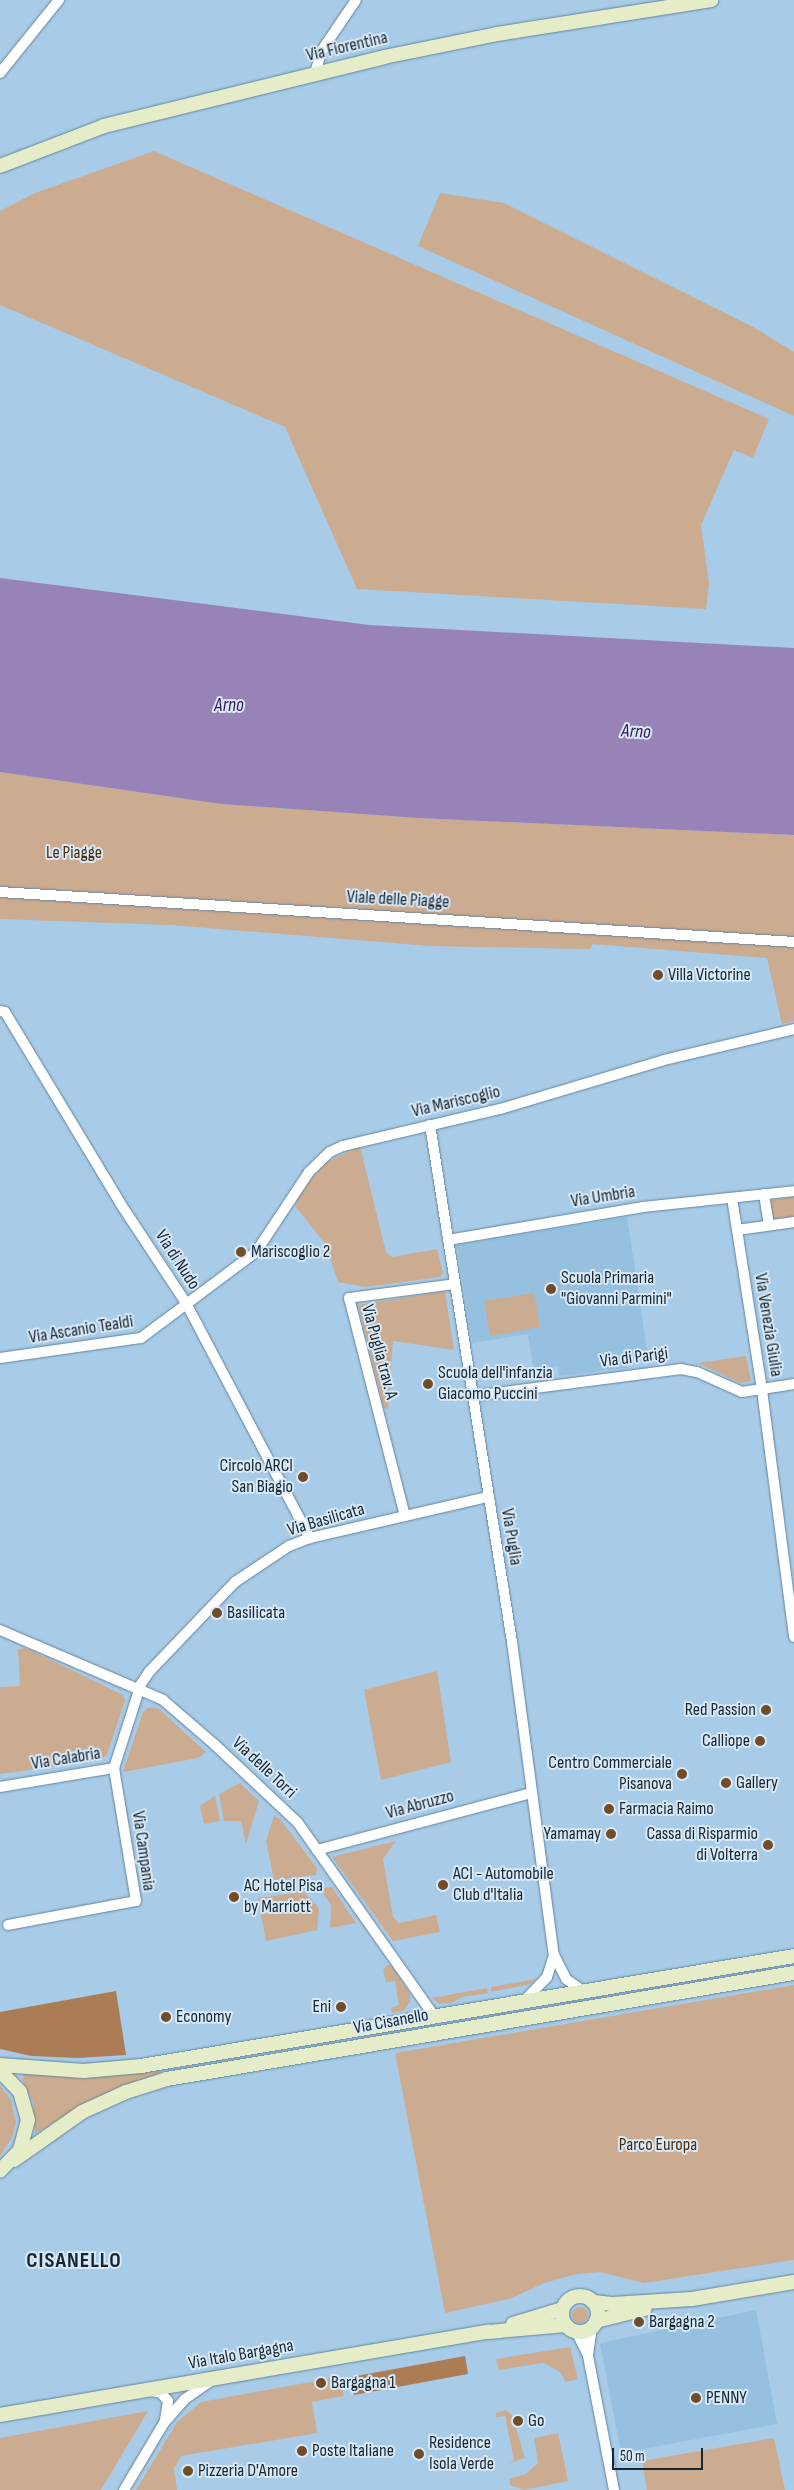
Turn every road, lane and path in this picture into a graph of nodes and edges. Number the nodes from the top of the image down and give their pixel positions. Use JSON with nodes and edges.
{"nodes":[{"id":1,"x":59,"y":0,"type":"edge"},
{"id":2,"x":356,"y":0,"type":"edge"},
{"id":3,"x":711,"y":0,"type":"edge"},
{"id":4,"x":0,"y":73,"type":"edge"},
{"id":5,"x":315,"y":73,"type":"junction"},
{"id":6,"x":0,"y":166,"type":"edge"},
{"id":7,"x":0,"y":892,"type":"edge"},
{"id":8,"x":794,"y":942,"type":"edge"},
{"id":9,"x":0,"y":1011,"type":"edge"},
{"id":10,"x":794,"y":1030,"type":"edge"},
{"id":11,"x":430,"y":1124,"type":"junction"},
{"id":12,"x":794,"y":1191,"type":"edge"},
{"id":13,"x":764,"y":1194,"type":"junction"},
{"id":14,"x":732,"y":1198,"type":"junction"},
{"id":15,"x":794,"y":1222,"type":"edge"},
{"id":16,"x":769,"y":1226,"type":"junction"},
{"id":17,"x":737,"y":1230,"type":"junction"},
{"id":18,"x":448,"y":1240,"type":"junction"},
{"id":19,"x":455,"y":1284,"type":"junction"},
{"id":20,"x":186,"y":1303,"type":"junction"},
{"id":21,"x":0,"y":1358,"type":"edge"},
{"id":22,"x":794,"y":1384,"type":"edge"},
{"id":23,"x":762,"y":1390,"type":"junction"},
{"id":24,"x":473,"y":1396,"type":"junction"},
{"id":25,"x":488,"y":1497,"type":"junction"},
{"id":26,"x":405,"y":1516,"type":"junction"},
{"id":27,"x":310,"y":1538,"type":"junction"},
{"id":28,"x":789,"y":1553,"type":"edge"},
{"id":29,"x":0,"y":1630,"type":"edge"},
{"id":30,"x":794,"y":1637,"type":"edge"},
{"id":31,"x":139,"y":1689,"type":"junction"},
{"id":32,"x":114,"y":1768,"type":"junction"},
{"id":33,"x":0,"y":1787,"type":"edge"},
{"id":34,"x":531,"y":1793,"type":"junction"},
{"id":35,"x":317,"y":1850,"type":"junction"},
{"id":36,"x":8,"y":1925,"type":"dead end"},
{"id":37,"x":554,"y":1956,"type":"junction"},
{"id":38,"x":794,"y":1956,"type":"edge"},
{"id":39,"x":794,"y":1974,"type":"edge"},
{"id":40,"x":583,"y":1991,"type":"junction"},
{"id":41,"x":524,"y":2001,"type":"junction"},
{"id":42,"x":434,"y":2016,"type":"junction"},
{"id":43,"x":0,"y":2065,"type":"edge"},
{"id":44,"x":0,"y":2070,"type":"edge"},
{"id":45,"x":5,"y":2168,"type":"edge"},
{"id":46,"x":794,"y":2282,"type":"edge"},
{"id":47,"x":692,"y":2299,"type":"junction"},
{"id":48,"x":593,"y":2302,"type":"junction"},
{"id":49,"x":562,"y":2309,"type":"junction"},
{"id":50,"x":594,"y":2323,"type":"junction"},
{"id":51,"x":571,"y":2328,"type":"junction"},
{"id":52,"x":488,"y":2332,"type":"junction"},
{"id":53,"x":588,"y":2356,"type":"junction"},
{"id":54,"x":216,"y":2378,"type":"junction"},
{"id":55,"x":139,"y":2391,"type":"junction"},
{"id":56,"x":0,"y":2415,"type":"edge"},
{"id":57,"x":164,"y":2423,"type":"junction"},
{"id":58,"x":124,"y":2490,"type":"edge"},
{"id":59,"x":614,"y":2490,"type":"edge"}],
"edges":[{"from":1,"to":4,"type":"street"},
{"from":2,"to":5,"type":"street"},
{"from":3,"to":5,"type":"main road","name":"Via Fiorentina"},
{"from":5,"to":6,"type":"main road","name":"Via Fiorentina"},
{"from":7,"to":8,"type":"street","name":"Viale delle Piagge"},
{"from":9,"to":20,"type":"street","name":"Via di Nudo"},
{"from":10,"to":11,"type":"street","name":"Via Mariscoglio"},
{"from":11,"to":18,"type":"street","name":"Via Puglia"},
{"from":11,"to":20,"type":"street","name":"Via Mariscoglio"},
{"from":12,"to":13,"type":"street","name":"Via Umbria"},
{"from":13,"to":14,"type":"street","name":"Via Umbria"},
{"from":13,"to":16,"type":"street"},
{"from":14,"to":17,"type":"street","name":"Via Venezia Giulia"},
{"from":14,"to":18,"type":"street","name":"Via Umbria"},
{"from":15,"to":16,"type":"street"},
{"from":16,"to":17,"type":"street"},
{"from":17,"to":23,"type":"street","name":"Via Venezia Giulia"},
{"from":18,"to":19,"type":"street","name":"Via Puglia"},
{"from":19,"to":24,"type":"street","name":"Via Puglia"},
{"from":19,"to":26,"type":"street","name":"Via Puglia trav. A"},
{"from":20,"to":21,"type":"street","name":"Via Ascanio Tealdi"},
{"from":20,"to":27,"type":"street","name":"Via di Nudo"},
{"from":22,"to":23,"type":"street","name":"Via di Parigi"},
{"from":23,"to":24,"type":"street","name":"Via di Parigi"},
{"from":23,"to":28,"type":"street","name":"Via Venezia Giulia"},
{"from":24,"to":25,"type":"street","name":"Via Puglia"},
{"from":25,"to":26,"type":"street","name":"Via Basilicata"},
{"from":25,"to":34,"type":"street","name":"Via Puglia"},
{"from":26,"to":27,"type":"street","name":"Via Basilicata"},
{"from":27,"to":31,"type":"street","name":"Via Basilicata"},
{"from":28,"to":30,"type":"street","name":"Via Venezia Giulia"},
{"from":29,"to":31,"type":"street","name":"Via delle Torri"},
{"from":31,"to":32,"type":"street","name":"Via Calabria"},
{"from":31,"to":35,"type":"street","name":"Via delle Torri"},
{"from":32,"to":33,"type":"street","name":"Via Calabria"},
{"from":32,"to":36,"type":"street","name":"Via Campania"},
{"from":34,"to":35,"type":"street","name":"Via Abruzzo"},
{"from":34,"to":37,"type":"street","name":"Via Puglia"},
{"from":35,"to":42,"type":"street","name":"Via delle Torri"},
{"from":37,"to":40,"type":"street","name":"Via Puglia"},
{"from":37,"to":41,"type":"street","name":"Via Puglia"},
{"from":38,"to":40,"type":"main road","name":"Via Cisanello"},
{"from":39,"to":45,"type":"main road","name":"Via Cisanello"},
{"from":40,"to":41,"type":"main road","name":"Via Cisanello"},
{"from":41,"to":42,"type":"main road","name":"Via Cisanello"},
{"from":42,"to":43,"type":"main road","name":"Via Cisanello"},
{"from":44,"to":45,"type":"main road"},
{"from":46,"to":47,"type":"main road"},
{"from":47,"to":48,"type":"main road"},
{"from":47,"to":50,"type":"main road"},
{"from":48,"to":49,"type":"main road"},
{"from":48,"to":50,"type":"main road"},
{"from":49,"to":51,"type":"main road"},
{"from":49,"to":52,"type":"main road","name":"Via Italo Bargagna"},
{"from":50,"to":51,"type":"main road"},
{"from":50,"to":53,"type":"street"},
{"from":51,"to":52,"type":"main road","name":"Via Italo Bargagna"},
{"from":51,"to":53,"type":"street"},
{"from":52,"to":54,"type":"main road","name":"Via Italo Bargagna"},
{"from":53,"to":59,"type":"street"},
{"from":54,"to":55,"type":"main road","name":"Via Italo Bargagna"},
{"from":54,"to":57,"type":"street"},
{"from":55,"to":56,"type":"main road","name":"Via Italo Bargagna"},
{"from":55,"to":57,"type":"street"},
{"from":57,"to":58,"type":"street"}]}
